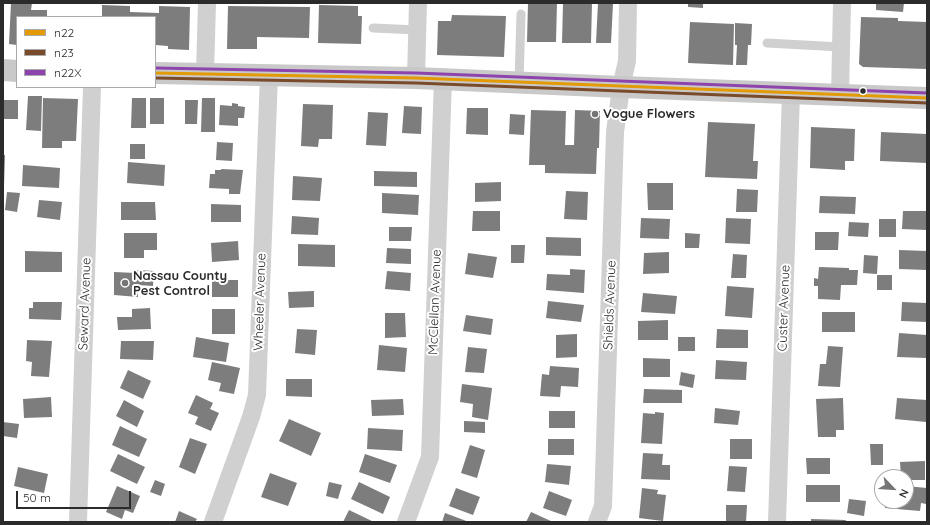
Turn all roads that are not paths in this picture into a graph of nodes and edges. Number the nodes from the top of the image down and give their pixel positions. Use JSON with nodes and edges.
{"nodes":[{"id":1,"x":207,"y":3,"type":"edge"},
{"id":2,"x":418,"y":3,"type":"edge"},
{"id":3,"x":628,"y":3,"type":"edge"},
{"id":4,"x":842,"y":3,"type":"edge"},
{"id":5,"x":521,"y":14,"type":"dead end"},
{"id":6,"x":373,"y":28,"type":"dead end"},
{"id":7,"x":418,"y":30,"type":"junction"},
{"id":8,"x":767,"y":43,"type":"dead end"},
{"id":9,"x":841,"y":47,"type":"junction"},
{"id":10,"x":3,"y":70,"type":"edge"},
{"id":11,"x":16,"y":70,"type":"edge"},
{"id":12,"x":156,"y":73,"type":"edge"},
{"id":13,"x":205,"y":74,"type":"junction"},
{"id":14,"x":269,"y":75,"type":"junction"},
{"id":15,"x":416,"y":78,"type":"junction"},
{"id":16,"x":443,"y":78,"type":"junction"},
{"id":17,"x":520,"y":82,"type":"junction"},
{"id":18,"x":621,"y":87,"type":"junction"},
{"id":19,"x":92,"y":88,"type":"edge"},
{"id":20,"x":791,"y":93,"type":"junction"},
{"id":21,"x":840,"y":95,"type":"junction"},
{"id":22,"x":927,"y":98,"type":"edge"},
{"id":23,"x":78,"y":522,"type":"edge"},
{"id":24,"x":214,"y":522,"type":"edge"},
{"id":25,"x":406,"y":522,"type":"edge"},
{"id":26,"x":597,"y":522,"type":"edge"},
{"id":27,"x":777,"y":522,"type":"edge"}],
"edges":[{"from":1,"to":13,"type":"street"},
{"from":2,"to":7,"type":"street"},
{"from":3,"to":18,"type":"street","name":"Shields Avenue"},
{"from":4,"to":9,"type":"street"},
{"from":5,"to":17,"type":"lane"},
{"from":6,"to":7,"type":"lane"},
{"from":7,"to":15,"type":"street"},
{"from":8,"to":9,"type":"lane"},
{"from":9,"to":21,"type":"street"},
{"from":10,"to":11,"type":"main road"},
{"from":12,"to":13,"type":"main road"},
{"from":13,"to":14,"type":"main road"},
{"from":14,"to":15,"type":"main road"},
{"from":14,"to":24,"type":"street","name":"Wheeler Avenue"},
{"from":15,"to":16,"type":"main road"},
{"from":16,"to":17,"type":"main road"},
{"from":16,"to":25,"type":"street","name":"McClellan Avenue"},
{"from":17,"to":18,"type":"main road"},
{"from":18,"to":20,"type":"main road"},
{"from":18,"to":26,"type":"street","name":"Shields Avenue"},
{"from":19,"to":23,"type":"street","name":"Seward Avenue"},
{"from":20,"to":21,"type":"main road"},
{"from":20,"to":27,"type":"street","name":"Custer Avenue"},
{"from":21,"to":22,"type":"main road"}]}
